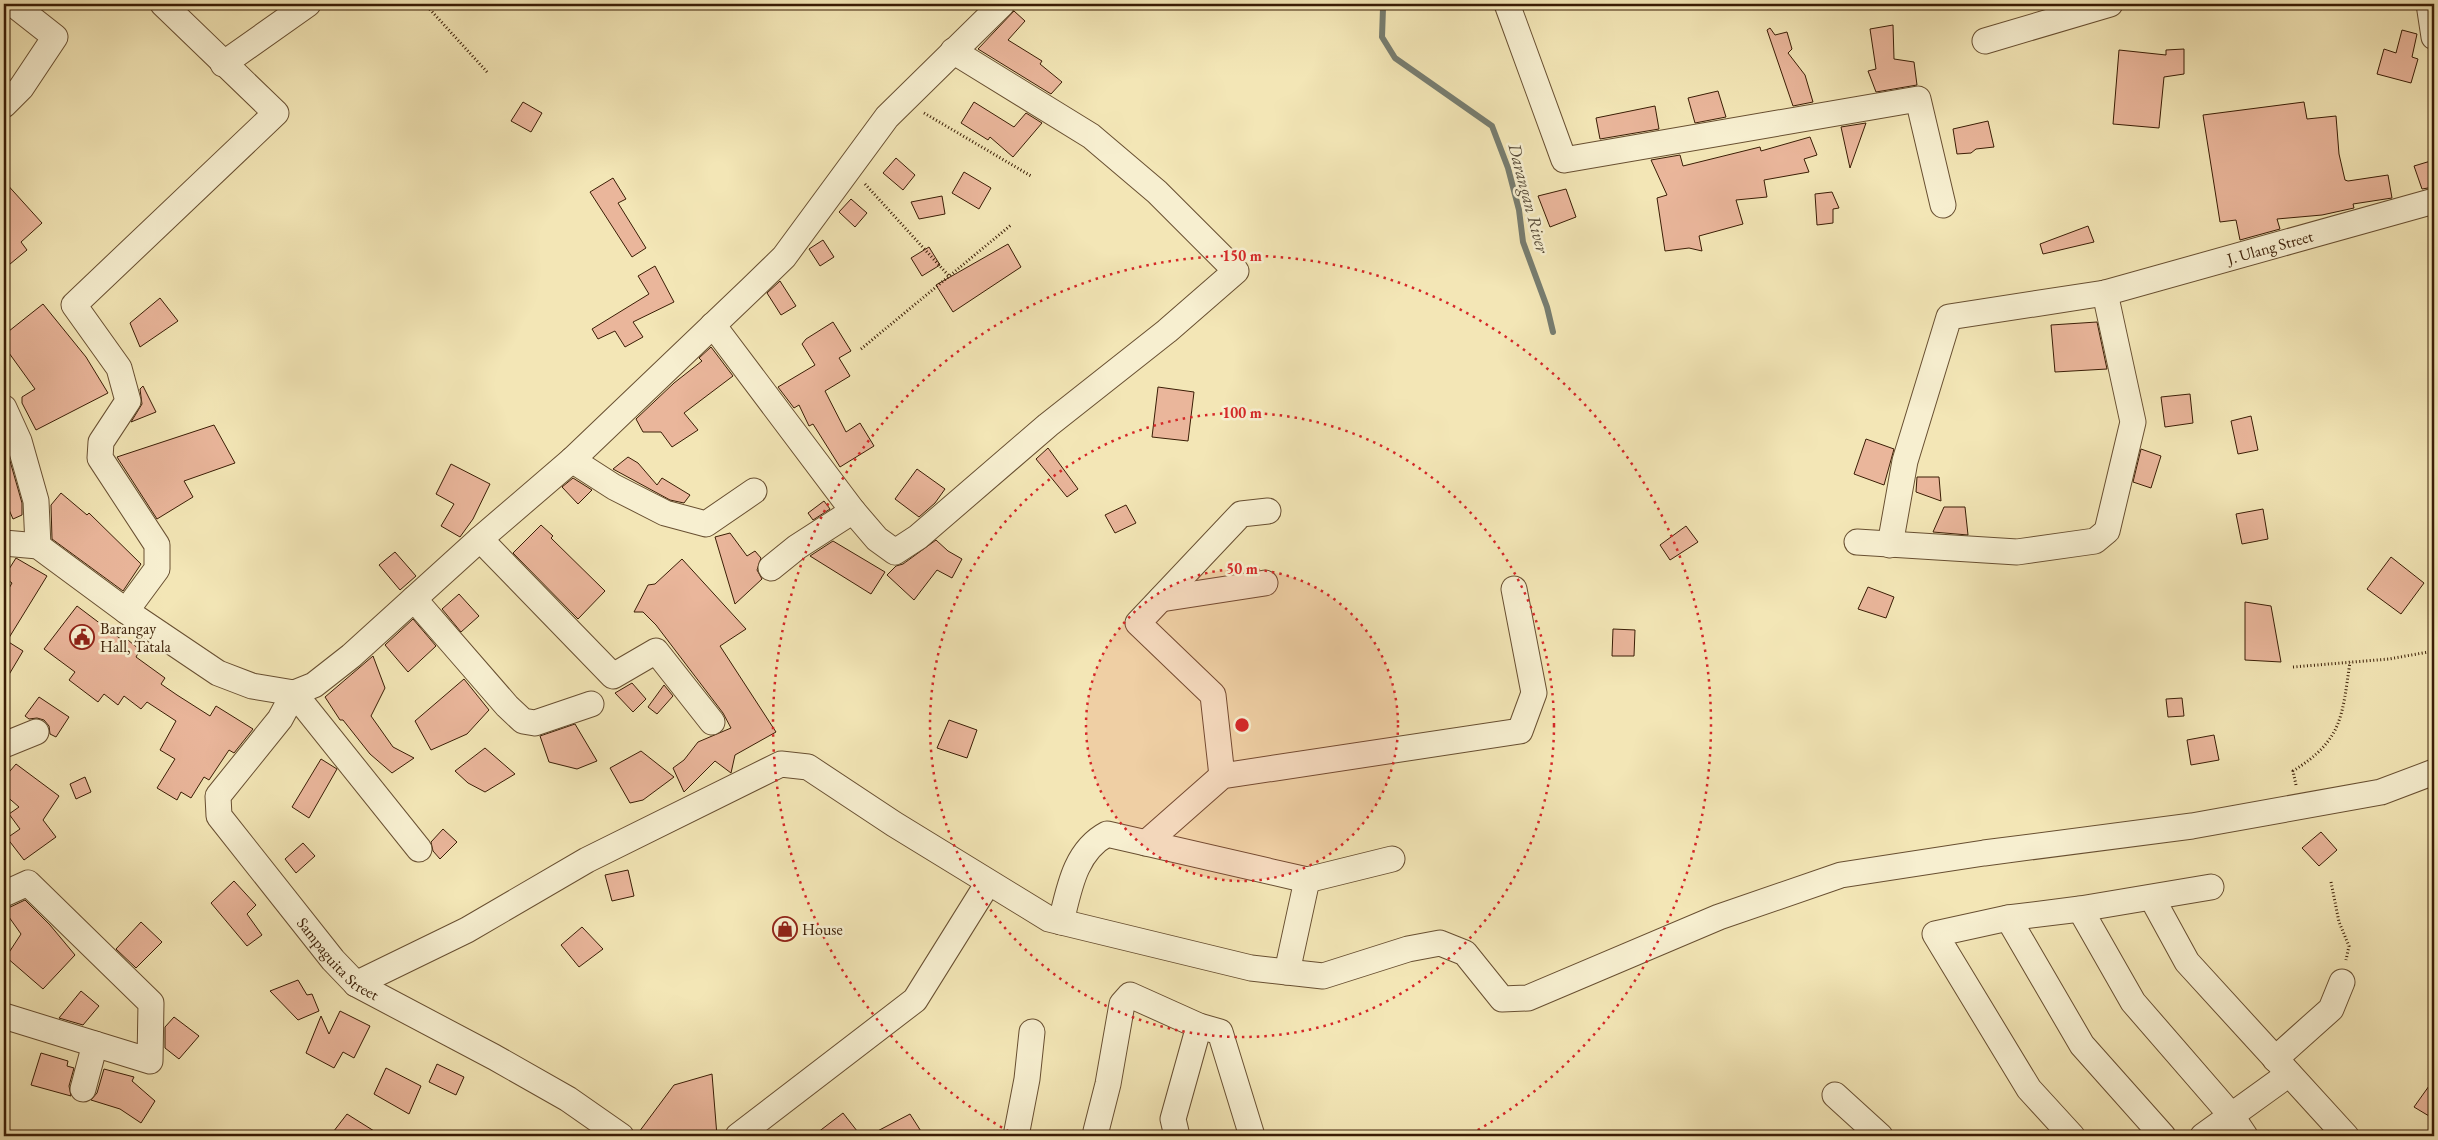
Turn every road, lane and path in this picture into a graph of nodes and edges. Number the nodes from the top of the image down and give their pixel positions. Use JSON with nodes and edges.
{"nodes":[{"id":1,"x":13,"y":4,"type":"edge"},
{"id":2,"x":163,"y":4,"type":"edge"},
{"id":3,"x":308,"y":4,"type":"edge"},
{"id":4,"x":425,"y":4,"type":"edge"},
{"id":5,"x":1002,"y":4,"type":"edge"},
{"id":6,"x":1507,"y":4,"type":"edge"},
{"id":7,"x":2110,"y":4,"type":"edge"},
{"id":8,"x":2429,"y":4,"type":"edge"},
{"id":9,"x":2434,"y":37,"type":"edge"},
{"id":10,"x":1985,"y":41,"type":"dead end"},
{"id":11,"x":953,"y":51,"type":"junction"},
{"id":12,"x":223,"y":64,"type":"junction"},
{"id":13,"x":488,"y":73,"type":"dead end"},
{"id":14,"x":902,"y":100,"type":"junction"},
{"id":15,"x":4,"y":105,"type":"edge"},
{"id":16,"x":850,"y":167,"type":"junction"},
{"id":17,"x":1031,"y":176,"type":"dead end"},
{"id":18,"x":2434,"y":201,"type":"edge"},
{"id":19,"x":1942,"y":206,"type":"dead end"},
{"id":20,"x":1012,"y":225,"type":"dead end"},
{"id":21,"x":949,"y":276,"type":"junction"},
{"id":22,"x":2105,"y":293,"type":"junction"},
{"id":23,"x":713,"y":325,"type":"junction"},
{"id":24,"x":861,"y":349,"type":"dead end"},
{"id":25,"x":4,"y":408,"type":"edge"},
{"id":26,"x":572,"y":460,"type":"junction"},
{"id":27,"x":754,"y":491,"type":"dead end"},
{"id":28,"x":853,"y":511,"type":"junction"},
{"id":29,"x":1268,"y":511,"type":"dead end"},
{"id":30,"x":480,"y":539,"type":"junction"},
{"id":31,"x":1857,"y":542,"type":"dead end"},
{"id":32,"x":4,"y":543,"type":"edge"},
{"id":33,"x":1890,"y":545,"type":"junction"},
{"id":34,"x":38,"y":546,"type":"junction"},
{"id":35,"x":772,"y":568,"type":"dead end"},
{"id":36,"x":2429,"y":582,"type":"dead end"},
{"id":37,"x":2434,"y":582,"type":"edge"},
{"id":38,"x":1264,"y":583,"type":"dead end"},
{"id":39,"x":1514,"y":589,"type":"dead end"},
{"id":40,"x":414,"y":599,"type":"junction"},
{"id":41,"x":1161,"y":599,"type":"junction"},
{"id":42,"x":126,"y":611,"type":"junction"},
{"id":43,"x":2434,"y":652,"type":"edge"},
{"id":44,"x":2350,"y":662,"type":"junction"},
{"id":45,"x":2293,"y":667,"type":"dead end"},
{"id":46,"x":294,"y":693,"type":"junction"},
{"id":47,"x":591,"y":704,"type":"dead end"},
{"id":48,"x":712,"y":722,"type":"dead end"},
{"id":49,"x":36,"y":732,"type":"dead end"},
{"id":50,"x":4,"y":745,"type":"edge"},
{"id":51,"x":2434,"y":772,"type":"edge"},
{"id":52,"x":1222,"y":776,"type":"junction"},
{"id":53,"x":2302,"y":806,"type":"junction"},
{"id":54,"x":1146,"y":843,"type":"junction"},
{"id":55,"x":419,"y":849,"type":"dead end"},
{"id":56,"x":1392,"y":859,"type":"dead end"},
{"id":57,"x":1307,"y":880,"type":"junction"},
{"id":58,"x":2331,"y":882,"type":"dead end"},
{"id":59,"x":988,"y":883,"type":"junction"},
{"id":60,"x":2211,"y":887,"type":"dead end"},
{"id":61,"x":4,"y":894,"type":"edge"},
{"id":62,"x":2152,"y":898,"type":"junction"},
{"id":63,"x":2080,"y":909,"type":"junction"},
{"id":64,"x":2008,"y":918,"type":"junction"},
{"id":65,"x":1060,"y":922,"type":"junction"},
{"id":66,"x":1287,"y":972,"type":"junction"},
{"id":67,"x":2342,"y":982,"type":"joint"},
{"id":68,"x":356,"y":984,"type":"junction"},
{"id":69,"x":4,"y":1016,"type":"edge"},
{"id":70,"x":1199,"y":1026,"type":"junction"},
{"id":71,"x":1032,"y":1032,"type":"dead end"},
{"id":72,"x":95,"y":1044,"type":"junction"},
{"id":73,"x":2282,"y":1066,"type":"junction"},
{"id":74,"x":83,"y":1089,"type":"dead end"},
{"id":75,"x":1835,"y":1095,"type":"dead end"},
{"id":76,"x":2231,"y":1115,"type":"junction"},
{"id":77,"x":1091,"y":1135,"type":"edge"},
{"id":78,"x":621,"y":1136,"type":"edge"},
{"id":79,"x":738,"y":1136,"type":"edge"},
{"id":80,"x":1016,"y":1136,"type":"edge"},
{"id":81,"x":1177,"y":1136,"type":"edge"},
{"id":82,"x":1252,"y":1136,"type":"edge"},
{"id":83,"x":1880,"y":1136,"type":"edge"},
{"id":84,"x":2072,"y":1136,"type":"edge"},
{"id":85,"x":2163,"y":1136,"type":"edge"},
{"id":86,"x":2203,"y":1136,"type":"edge"},
{"id":87,"x":2245,"y":1136,"type":"edge"},
{"id":88,"x":2346,"y":1136,"type":"edge"}],
"edges":[{"from":1,"to":15,"type":"street"},
{"from":2,"to":12,"type":"street"},
{"from":3,"to":12,"type":"street"},
{"from":4,"to":13,"type":"path"},
{"from":5,"to":11,"type":"street"},
{"from":6,"to":19,"type":"street"},
{"from":7,"to":10,"type":"street"},
{"from":8,"to":9,"type":"street"},
{"from":11,"to":14,"type":"street"},
{"from":11,"to":28,"type":"street"},
{"from":12,"to":42,"type":"street"},
{"from":14,"to":16,"type":"street"},
{"from":14,"to":17,"type":"path"},
{"from":16,"to":21,"type":"path"},
{"from":16,"to":23,"type":"street"},
{"from":18,"to":22,"type":"street","name":"J. Ulang Street"},
{"from":20,"to":21,"type":"path"},
{"from":21,"to":24,"type":"path"},
{"from":22,"to":33,"type":"street","name":"J. Ulang Street"},
{"from":22,"to":33,"type":"street"},
{"from":23,"to":26,"type":"street"},
{"from":23,"to":28,"type":"street"},
{"from":25,"to":34,"type":"street"},
{"from":26,"to":27,"type":"street"},
{"from":26,"to":30,"type":"street"},
{"from":28,"to":35,"type":"street"},
{"from":29,"to":41,"type":"street"},
{"from":30,"to":40,"type":"street"},
{"from":30,"to":48,"type":"street"},
{"from":31,"to":33,"type":"street"},
{"from":32,"to":34,"type":"street"},
{"from":34,"to":42,"type":"street"},
{"from":36,"to":37,"type":"path"},
{"from":38,"to":41,"type":"street"},
{"from":39,"to":52,"type":"street"},
{"from":40,"to":46,"type":"street"},
{"from":40,"to":47,"type":"street"},
{"from":41,"to":52,"type":"street"},
{"from":42,"to":46,"type":"street"},
{"from":43,"to":44,"type":"path"},
{"from":44,"to":45,"type":"path"},
{"from":44,"to":53,"type":"path"},
{"from":46,"to":55,"type":"street"},
{"from":46,"to":68,"type":"street","name":"Sampaguita Street"},
{"from":49,"to":50,"type":"street"},
{"from":51,"to":53,"type":"street"},
{"from":52,"to":54,"type":"street"},
{"from":53,"to":66,"type":"street"},
{"from":54,"to":57,"type":"street"},
{"from":54,"to":65,"type":"street"},
{"from":56,"to":57,"type":"street"},
{"from":57,"to":66,"type":"street"},
{"from":58,"to":67,"type":"path"},
{"from":59,"to":65,"type":"street"},
{"from":59,"to":68,"type":"street"},
{"from":59,"to":79,"type":"street"},
{"from":60,"to":62,"type":"street"},
{"from":61,"to":72,"type":"street"},
{"from":62,"to":63,"type":"street"},
{"from":62,"to":73,"type":"street"},
{"from":63,"to":64,"type":"street"},
{"from":63,"to":76,"type":"street"},
{"from":64,"to":84,"type":"street"},
{"from":64,"to":85,"type":"street"},
{"from":65,"to":66,"type":"street"},
{"from":67,"to":73,"type":"street"},
{"from":68,"to":78,"type":"street","name":"Sampaguita Street"},
{"from":69,"to":72,"type":"street"},
{"from":70,"to":77,"type":"street"},
{"from":70,"to":81,"type":"street"},
{"from":70,"to":82,"type":"street"},
{"from":71,"to":80,"type":"street"},
{"from":72,"to":74,"type":"street"},
{"from":73,"to":76,"type":"street"},
{"from":73,"to":88,"type":"street"},
{"from":75,"to":83,"type":"street"},
{"from":76,"to":86,"type":"street"},
{"from":76,"to":87,"type":"street"}]}
